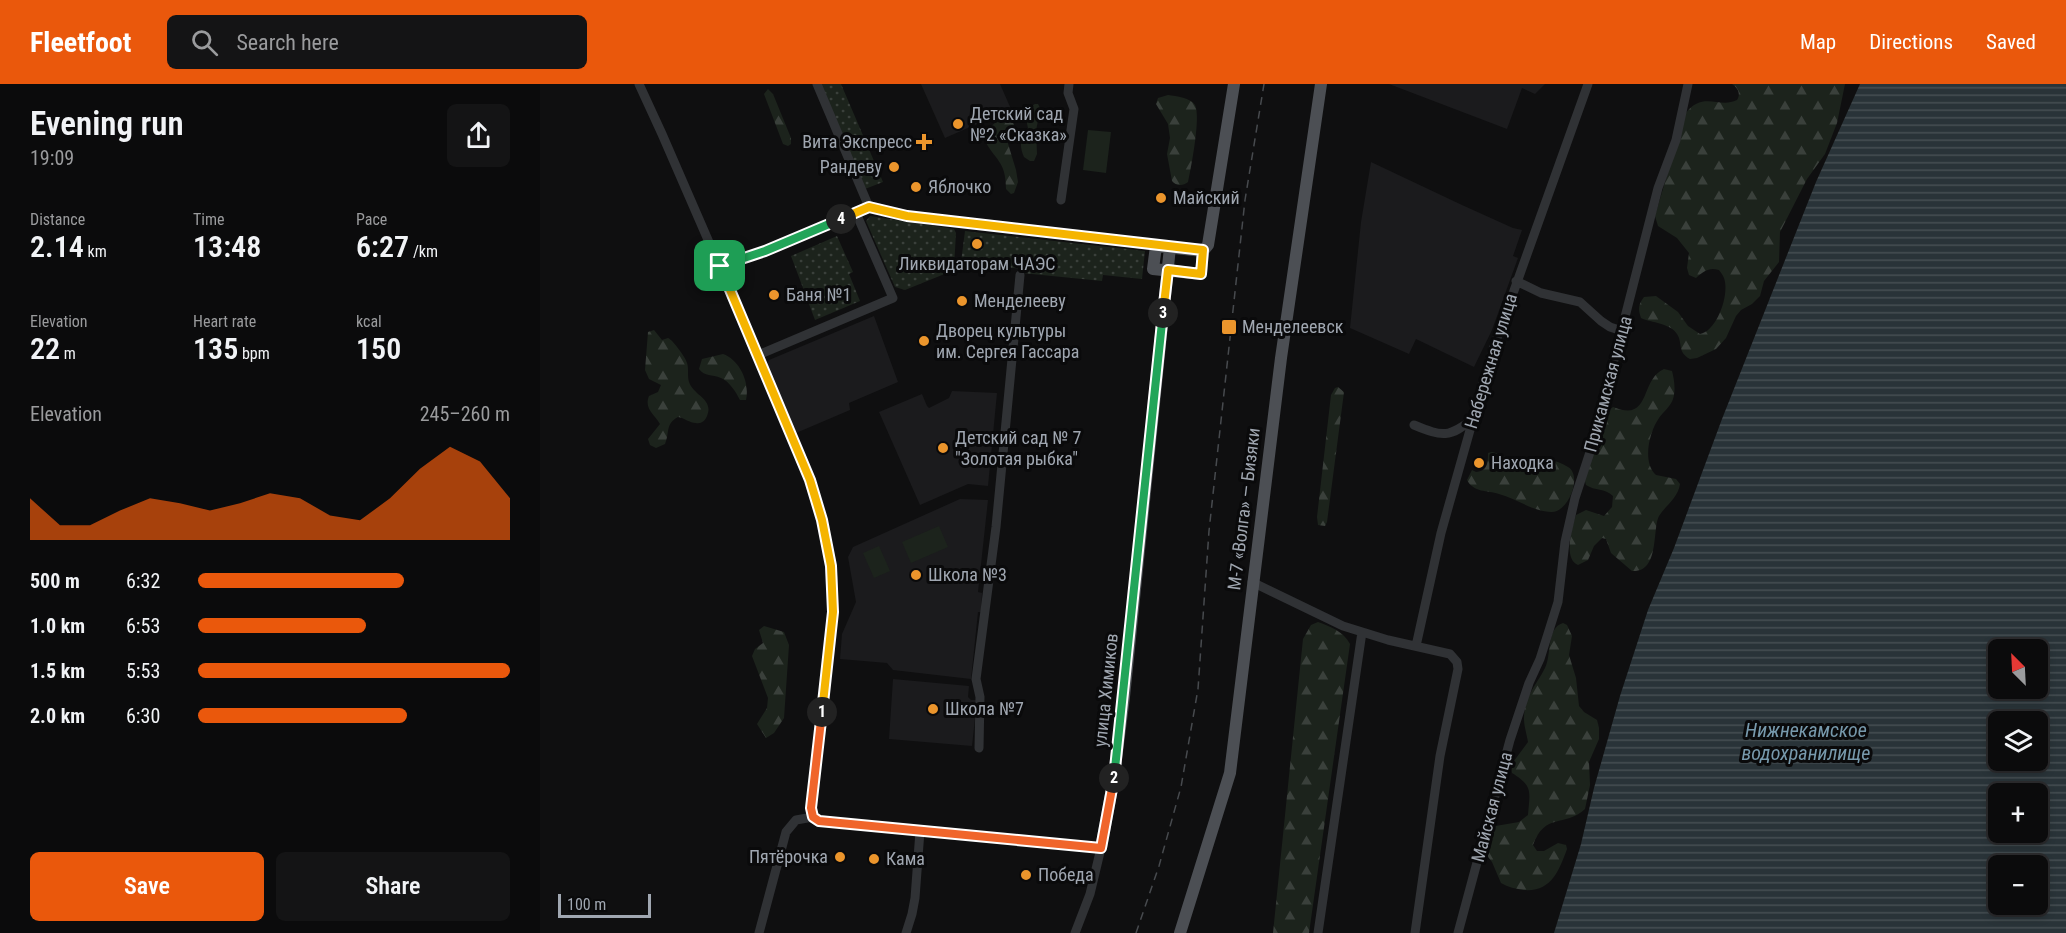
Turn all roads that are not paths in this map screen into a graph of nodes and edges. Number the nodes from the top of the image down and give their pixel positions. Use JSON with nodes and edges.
{"nodes":[{"id":1,"x":639,"y":84,"type":"edge"},
{"id":2,"x":817,"y":84,"type":"edge"},
{"id":3,"x":1069,"y":84,"type":"edge"},
{"id":4,"x":1234,"y":84,"type":"edge"},
{"id":5,"x":1321,"y":84,"type":"edge"},
{"id":6,"x":1588,"y":84,"type":"edge"},
{"id":7,"x":1688,"y":84,"type":"edge"},
{"id":8,"x":1061,"y":200,"type":"dead end"},
{"id":9,"x":869,"y":207,"type":"junction"},
{"id":10,"x":856,"y":213,"type":"junction"},
{"id":11,"x":1156,"y":246,"type":"junction"},
{"id":12,"x":1170,"y":247,"type":"junction"},
{"id":13,"x":1203,"y":250,"type":"junction"},
{"id":14,"x":720,"y":266,"type":"junction"},
{"id":15,"x":1168,"y":270,"type":"junction"},
{"id":16,"x":1020,"y":274,"type":"dead end"},
{"id":17,"x":1516,"y":281,"type":"junction"},
{"id":18,"x":1622,"y":331,"type":"junction"},
{"id":19,"x":758,"y":354,"type":"junction"},
{"id":20,"x":1474,"y":418,"type":"junction"},
{"id":21,"x":1414,"y":425,"type":"dead end"},
{"id":22,"x":1252,"y":582,"type":"junction"},
{"id":23,"x":1362,"y":632,"type":"junction"},
{"id":24,"x":1416,"y":645,"type":"junction"},
{"id":25,"x":1529,"y":683,"type":"joint"},
{"id":26,"x":979,"y":748,"type":"dead end"},
{"id":27,"x":813,"y":817,"type":"junction"},
{"id":28,"x":920,"y":831,"type":"junction"},
{"id":29,"x":1101,"y":848,"type":"junction"},
{"id":30,"x":759,"y":933,"type":"edge"},
{"id":31,"x":906,"y":933,"type":"edge"},
{"id":32,"x":1075,"y":933,"type":"edge"},
{"id":33,"x":1180,"y":933,"type":"edge"},
{"id":34,"x":1318,"y":933,"type":"edge"},
{"id":35,"x":1415,"y":933,"type":"edge"},
{"id":36,"x":1458,"y":933,"type":"edge"}],
"edges":[{"from":1,"to":14,"type":"street"},
{"from":2,"to":9,"type":"street"},
{"from":3,"to":8,"type":"street"},
{"from":4,"to":13,"type":"main road"},
{"from":5,"to":22,"type":"main road","name":"М-7 «Волга» — Бизяки"},
{"from":6,"to":17,"type":"street","name":"Набережная улица"},
{"from":7,"to":18,"type":"street","name":"Прикамская улица"},
{"from":9,"to":10,"type":"street"},
{"from":9,"to":11,"type":"street"},
{"from":10,"to":14,"type":"street"},
{"from":10,"to":19,"type":"street"},
{"from":11,"to":12,"type":"main road"},
{"from":11,"to":15,"type":"main road"},
{"from":12,"to":13,"type":"main road"},
{"from":12,"to":15,"type":"main road","name":"улица Химиков"},
{"from":13,"to":15,"type":"main road"},
{"from":14,"to":19,"type":"street"},
{"from":15,"to":29,"type":"main road","name":"улица Химиков"},
{"from":16,"to":26,"type":"street"},
{"from":17,"to":18,"type":"street"},
{"from":17,"to":20,"type":"street","name":"Набережная улица"},
{"from":18,"to":25,"type":"street","name":"Прикамская улица"},
{"from":19,"to":27,"type":"street"},
{"from":20,"to":21,"type":"street"},
{"from":20,"to":24,"type":"street","name":"Набережная улица"},
{"from":22,"to":23,"type":"street"},
{"from":22,"to":33,"type":"main road","name":"М-7 «Волга» — Бизяки"},
{"from":23,"to":24,"type":"street"},
{"from":23,"to":34,"type":"street"},
{"from":24,"to":35,"type":"street"},
{"from":25,"to":36,"type":"street","name":"Майская улица"},
{"from":27,"to":28,"type":"street"},
{"from":27,"to":30,"type":"street"},
{"from":28,"to":29,"type":"street"},
{"from":28,"to":31,"type":"street"},
{"from":29,"to":32,"type":"street"}]}
